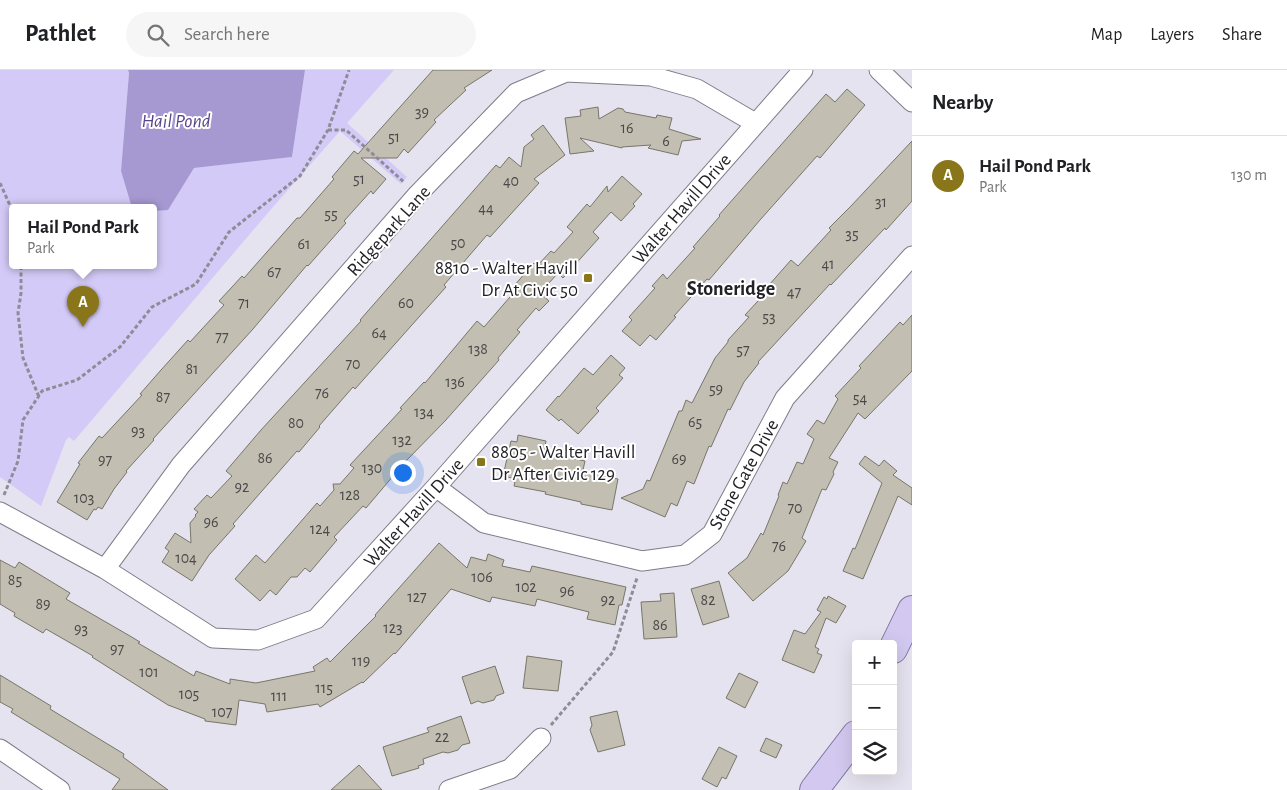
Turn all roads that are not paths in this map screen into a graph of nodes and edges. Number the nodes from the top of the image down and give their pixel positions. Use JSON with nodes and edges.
{"nodes":[{"id":1,"x":803,"y":70,"type":"edge"},
{"id":2,"x":879,"y":70,"type":"edge"},
{"id":3,"x":912,"y":102,"type":"edge"},
{"id":4,"x":755,"y":123,"type":"junction"},
{"id":5,"x":912,"y":256,"type":"edge"},
{"id":6,"x":436,"y":487,"type":"junction"},
{"id":7,"x":2,"y":504,"type":"edge"},
{"id":8,"x":105,"y":569,"type":"junction"},
{"id":9,"x":912,"y":610,"type":"edge"},
{"id":10,"x":897,"y":641,"type":"edge"},
{"id":11,"x":540,"y":738,"type":"road end"},
{"id":12,"x":852,"y":740,"type":"edge"},
{"id":13,"x":0,"y":749,"type":"edge"},
{"id":14,"x":60,"y":790,"type":"edge"},
{"id":15,"x":449,"y":790,"type":"edge"},
{"id":16,"x":814,"y":790,"type":"edge"}],
"edges":[{"from":1,"to":4,"type":"street","name":"Walter Havill Drive"},
{"from":2,"to":3,"type":"street"},
{"from":4,"to":6,"type":"street","name":"Walter Havill Drive"},
{"from":4,"to":8,"type":"street","name":"Ridgepark Lane"},
{"from":5,"to":6,"type":"street","name":"Stone Gate Drive"},
{"from":6,"to":8,"type":"street","name":"Walter Havill Drive"},
{"from":7,"to":8,"type":"street","name":"Walter Havill Drive"},
{"from":9,"to":10,"type":"main road"},
{"from":11,"to":15,"type":"street"},
{"from":12,"to":16,"type":"main road"},
{"from":13,"to":14,"type":"street"}]}
